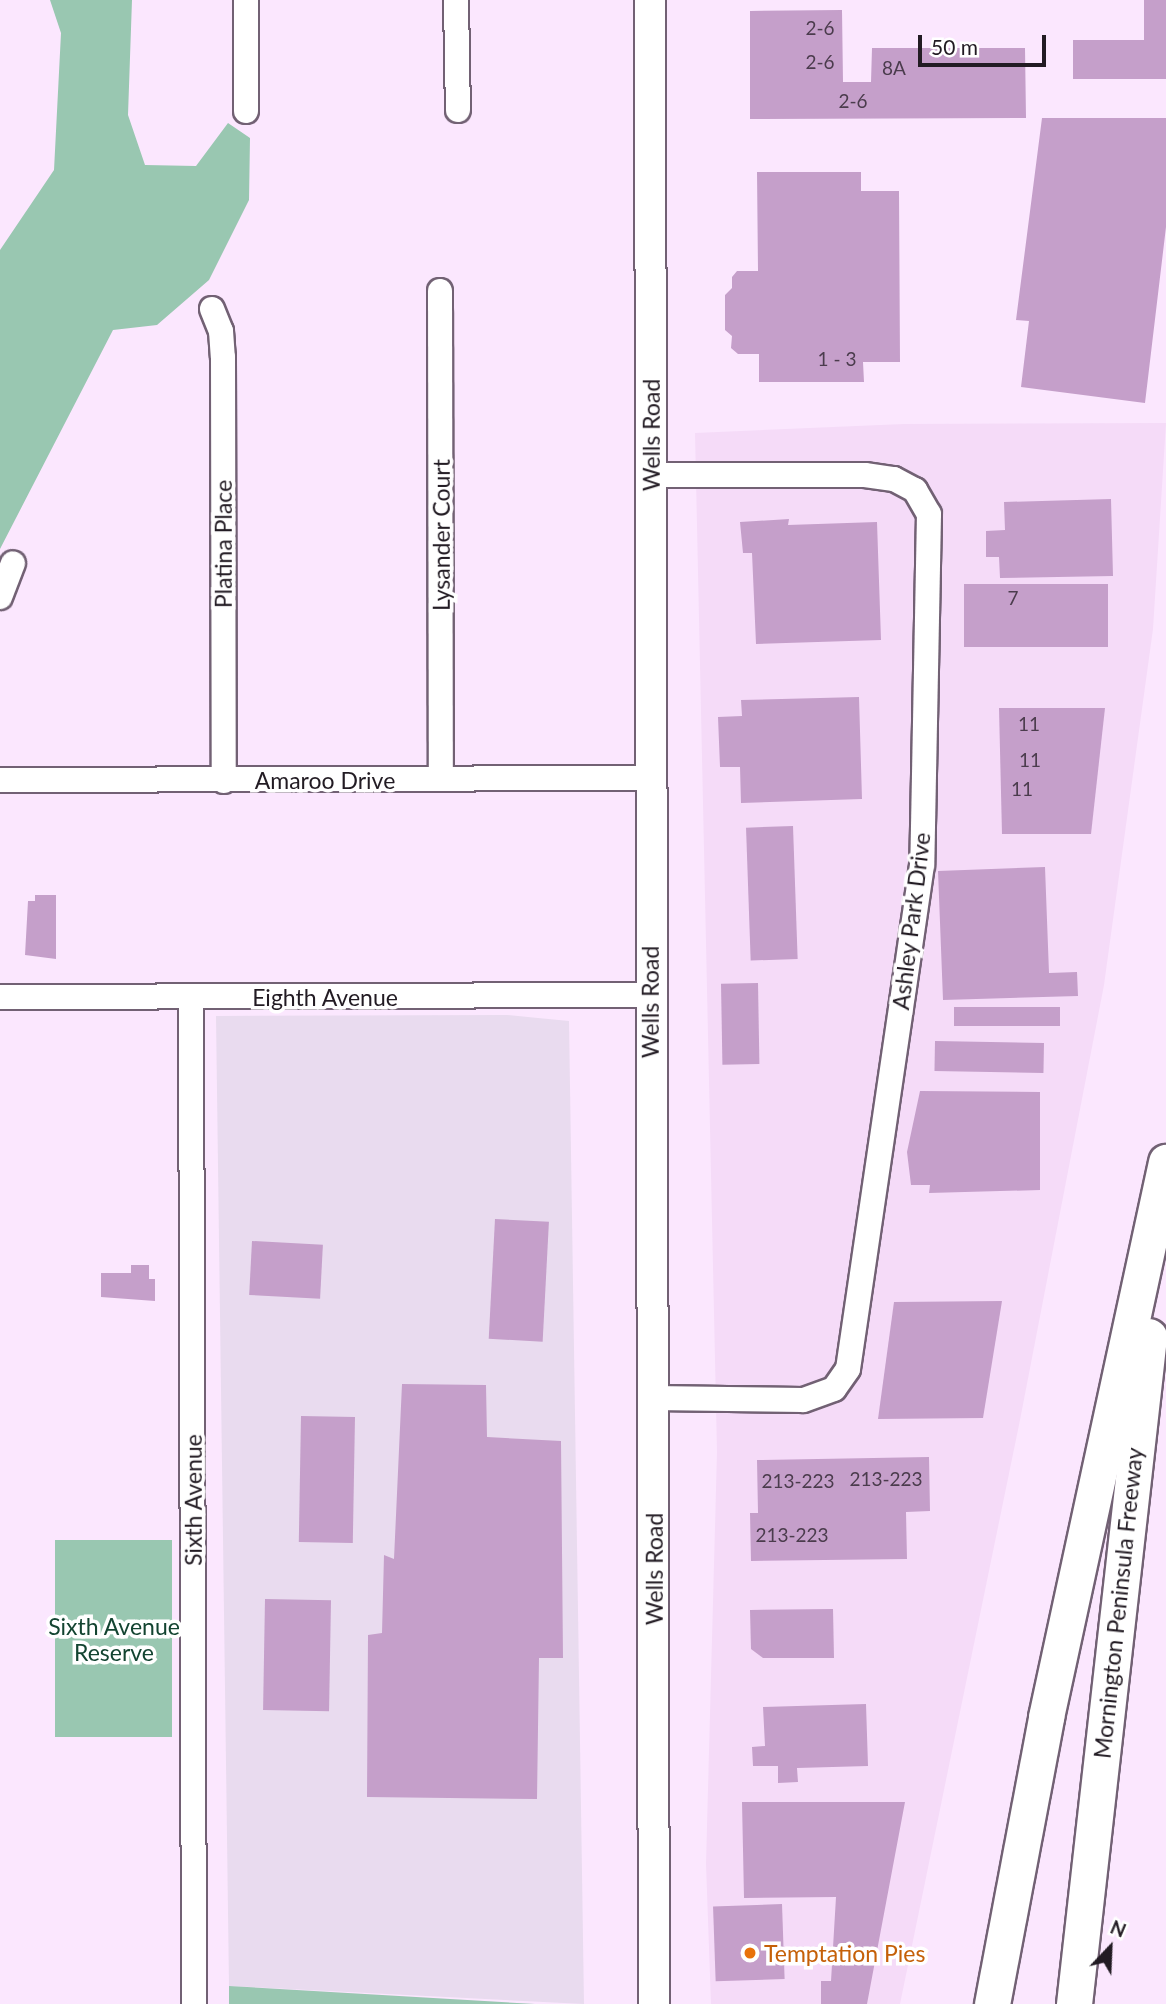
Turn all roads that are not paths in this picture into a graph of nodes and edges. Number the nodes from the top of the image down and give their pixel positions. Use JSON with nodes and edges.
{"nodes":[{"id":1,"x":246,"y":0,"type":"edge"},
{"id":2,"x":456,"y":0,"type":"edge"},
{"id":3,"x":650,"y":0,"type":"edge"},
{"id":4,"x":458,"y":110,"type":"dead end"},
{"id":5,"x":246,"y":111,"type":"dead end"},
{"id":6,"x":440,"y":291,"type":"dead end"},
{"id":7,"x":212,"y":309,"type":"dead end"},
{"id":8,"x":651,"y":475,"type":"junction"},
{"id":9,"x":13,"y":563,"type":"dead end"},
{"id":10,"x":0,"y":597,"type":"edge"},
{"id":11,"x":650,"y":778,"type":"junction"},
{"id":12,"x":441,"y":779,"type":"junction"},
{"id":13,"x":0,"y":780,"type":"edge"},
{"id":14,"x":224,"y":781,"type":"junction"},
{"id":15,"x":650,"y":995,"type":"junction"},
{"id":16,"x":0,"y":997,"type":"edge"},
{"id":17,"x":191,"y":997,"type":"junction"},
{"id":18,"x":1166,"y":1162,"type":"edge"},
{"id":19,"x":1166,"y":1203,"type":"edge"},
{"id":20,"x":653,"y":1398,"type":"junction"},
{"id":21,"x":194,"y":2004,"type":"edge"},
{"id":22,"x":654,"y":2004,"type":"edge"},
{"id":23,"x":992,"y":2004,"type":"edge"},
{"id":24,"x":1074,"y":2004,"type":"edge"}],
"edges":[{"from":1,"to":5,"type":"street"},
{"from":2,"to":4,"type":"street"},
{"from":3,"to":8,"type":"main road","name":"Wells Road"},
{"from":6,"to":12,"type":"street","name":"Lysander Court"},
{"from":7,"to":14,"type":"street","name":"Platina Place"},
{"from":8,"to":11,"type":"main road","name":"Wells Road"},
{"from":8,"to":20,"type":"street","name":"Ashley Park Drive"},
{"from":9,"to":10,"type":"street"},
{"from":11,"to":12,"type":"street","name":"Amaroo Drive"},
{"from":11,"to":15,"type":"main road","name":"Wells Road"},
{"from":12,"to":14,"type":"street","name":"Amaroo Drive"},
{"from":13,"to":14,"type":"street","name":"Amaroo Drive"},
{"from":15,"to":17,"type":"street","name":"Eighth Avenue"},
{"from":15,"to":20,"type":"main road","name":"Wells Road"},
{"from":16,"to":17,"type":"street","name":"Eighth Avenue"},
{"from":17,"to":21,"type":"street","name":"Sixth Avenue"},
{"from":18,"to":23,"type":"highway"},
{"from":19,"to":24,"type":"highway","name":"Mornington Peninsula Freeway"},
{"from":20,"to":22,"type":"main road","name":"Wells Road"}]}
